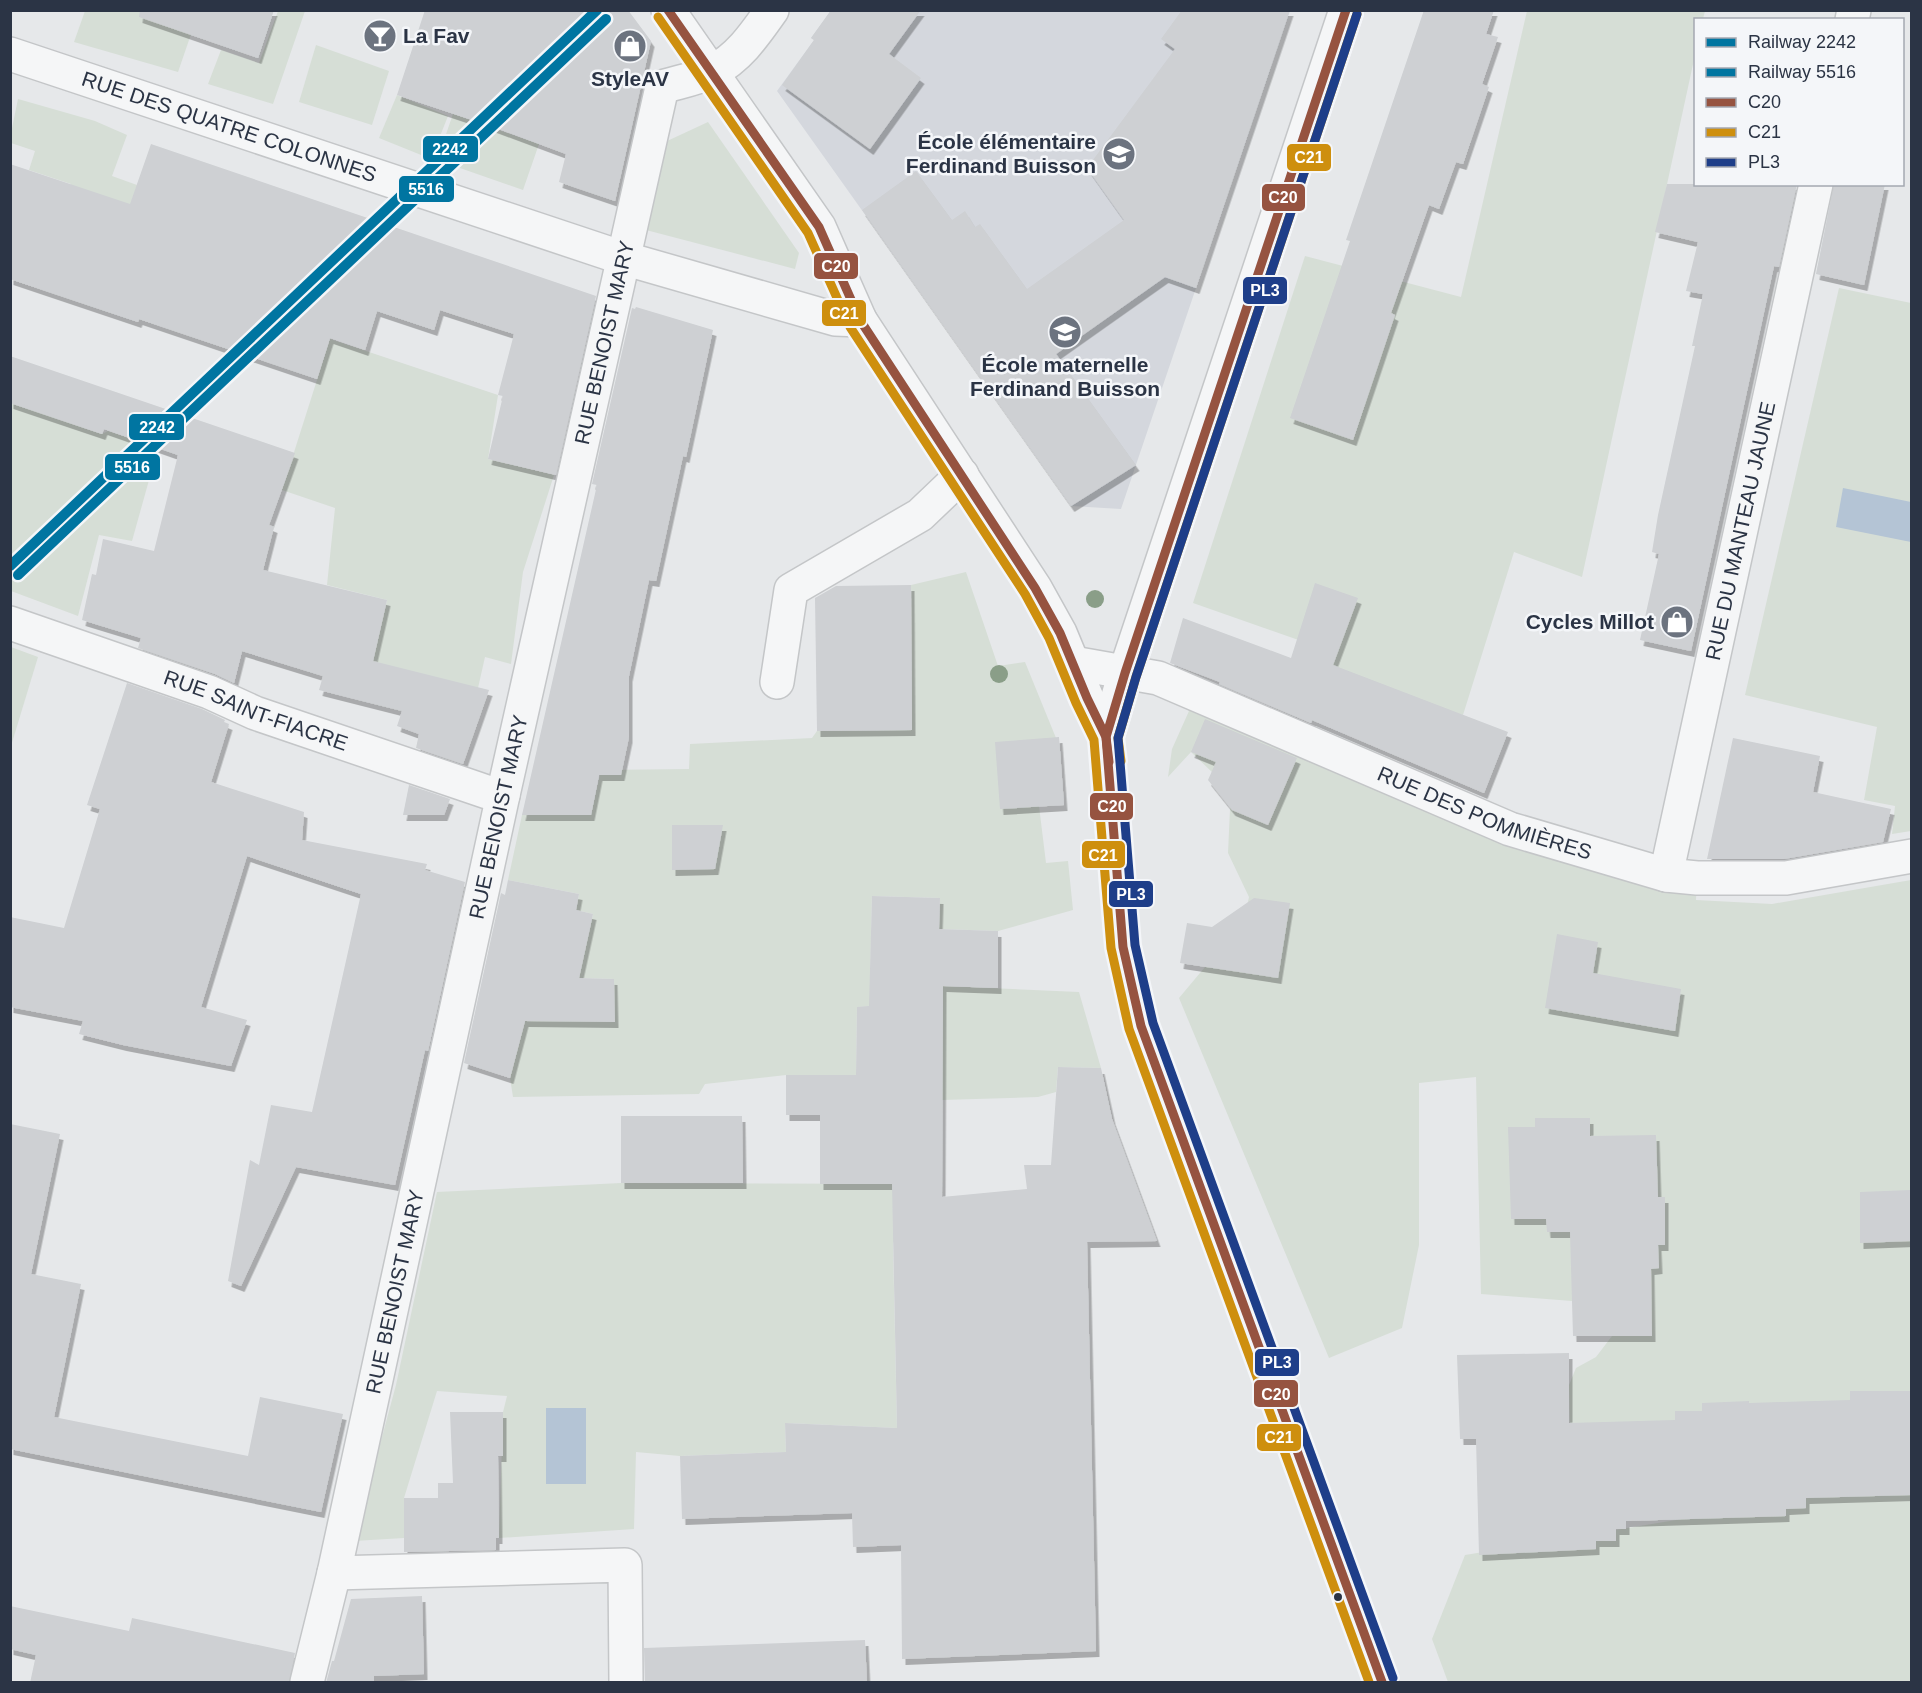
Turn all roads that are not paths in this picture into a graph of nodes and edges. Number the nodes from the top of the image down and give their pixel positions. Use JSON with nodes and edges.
{"nodes":[{"id":1,"x":668,"y":10,"type":"edge"},
{"id":2,"x":772,"y":10,"type":"edge"},
{"id":3,"x":1346,"y":10,"type":"edge"},
{"id":4,"x":10,"y":54,"type":"edge"},
{"id":5,"x":712,"y":72,"type":"junction"},
{"id":6,"x":1816,"y":186,"type":"edge"},
{"id":7,"x":623,"y":258,"type":"junction"},
{"id":8,"x":860,"y":320,"type":"junction"},
{"id":9,"x":962,"y":475,"type":"junction"},
{"id":10,"x":10,"y":623,"type":"edge"},
{"id":11,"x":1073,"y":663,"type":"junction"},
{"id":12,"x":1125,"y":673,"type":"junction"},
{"id":13,"x":777,"y":682,"type":"dead end"},
{"id":14,"x":1106,"y":737,"type":"junction"},
{"id":15,"x":503,"y":795,"type":"junction"},
{"id":16,"x":1911,"y":856,"type":"edge"},
{"id":17,"x":1666,"y":875,"type":"junction"},
{"id":18,"x":334,"y":1573,"type":"junction"},
{"id":19,"x":307,"y":1683,"type":"edge"},
{"id":20,"x":626,"y":1683,"type":"edge"},
{"id":21,"x":1382,"y":1683,"type":"edge"}],
"edges":[{"from":1,"to":5,"type":"street"},
{"from":2,"to":5,"type":"street","name":"RUE BENOIST MARY"},
{"from":3,"to":12,"type":"street"},
{"from":4,"to":7,"type":"street","name":"RUE DES QUATRE COLONNES"},
{"from":5,"to":7,"type":"street","name":"RUE BENOIST MARY"},
{"from":5,"to":8,"type":"street"},
{"from":6,"to":17,"type":"street","name":"RUE DU MANTEAU JAUNE"},
{"from":7,"to":8,"type":"street","name":"RUE DES QUATRE COLONNES"},
{"from":7,"to":15,"type":"street","name":"RUE BENOIST MARY"},
{"from":8,"to":9,"type":"street"},
{"from":9,"to":11,"type":"street"},
{"from":9,"to":13,"type":"street"},
{"from":10,"to":15,"type":"street","name":"RUE SAINT-FIACRE"},
{"from":11,"to":12,"type":"street","name":"RUE DES POMMIÈRES"},
{"from":11,"to":14,"type":"street"},
{"from":12,"to":14,"type":"street"},
{"from":12,"to":17,"type":"street","name":"RUE DES POMMIÈRES"},
{"from":14,"to":21,"type":"street"},
{"from":15,"to":18,"type":"street","name":"RUE BENOIST MARY"},
{"from":16,"to":17,"type":"street","name":"RUE DES POMMIÈRES"},
{"from":18,"to":19,"type":"street","name":"RUE BENOIST MARY"},
{"from":18,"to":20,"type":"street"}]}
